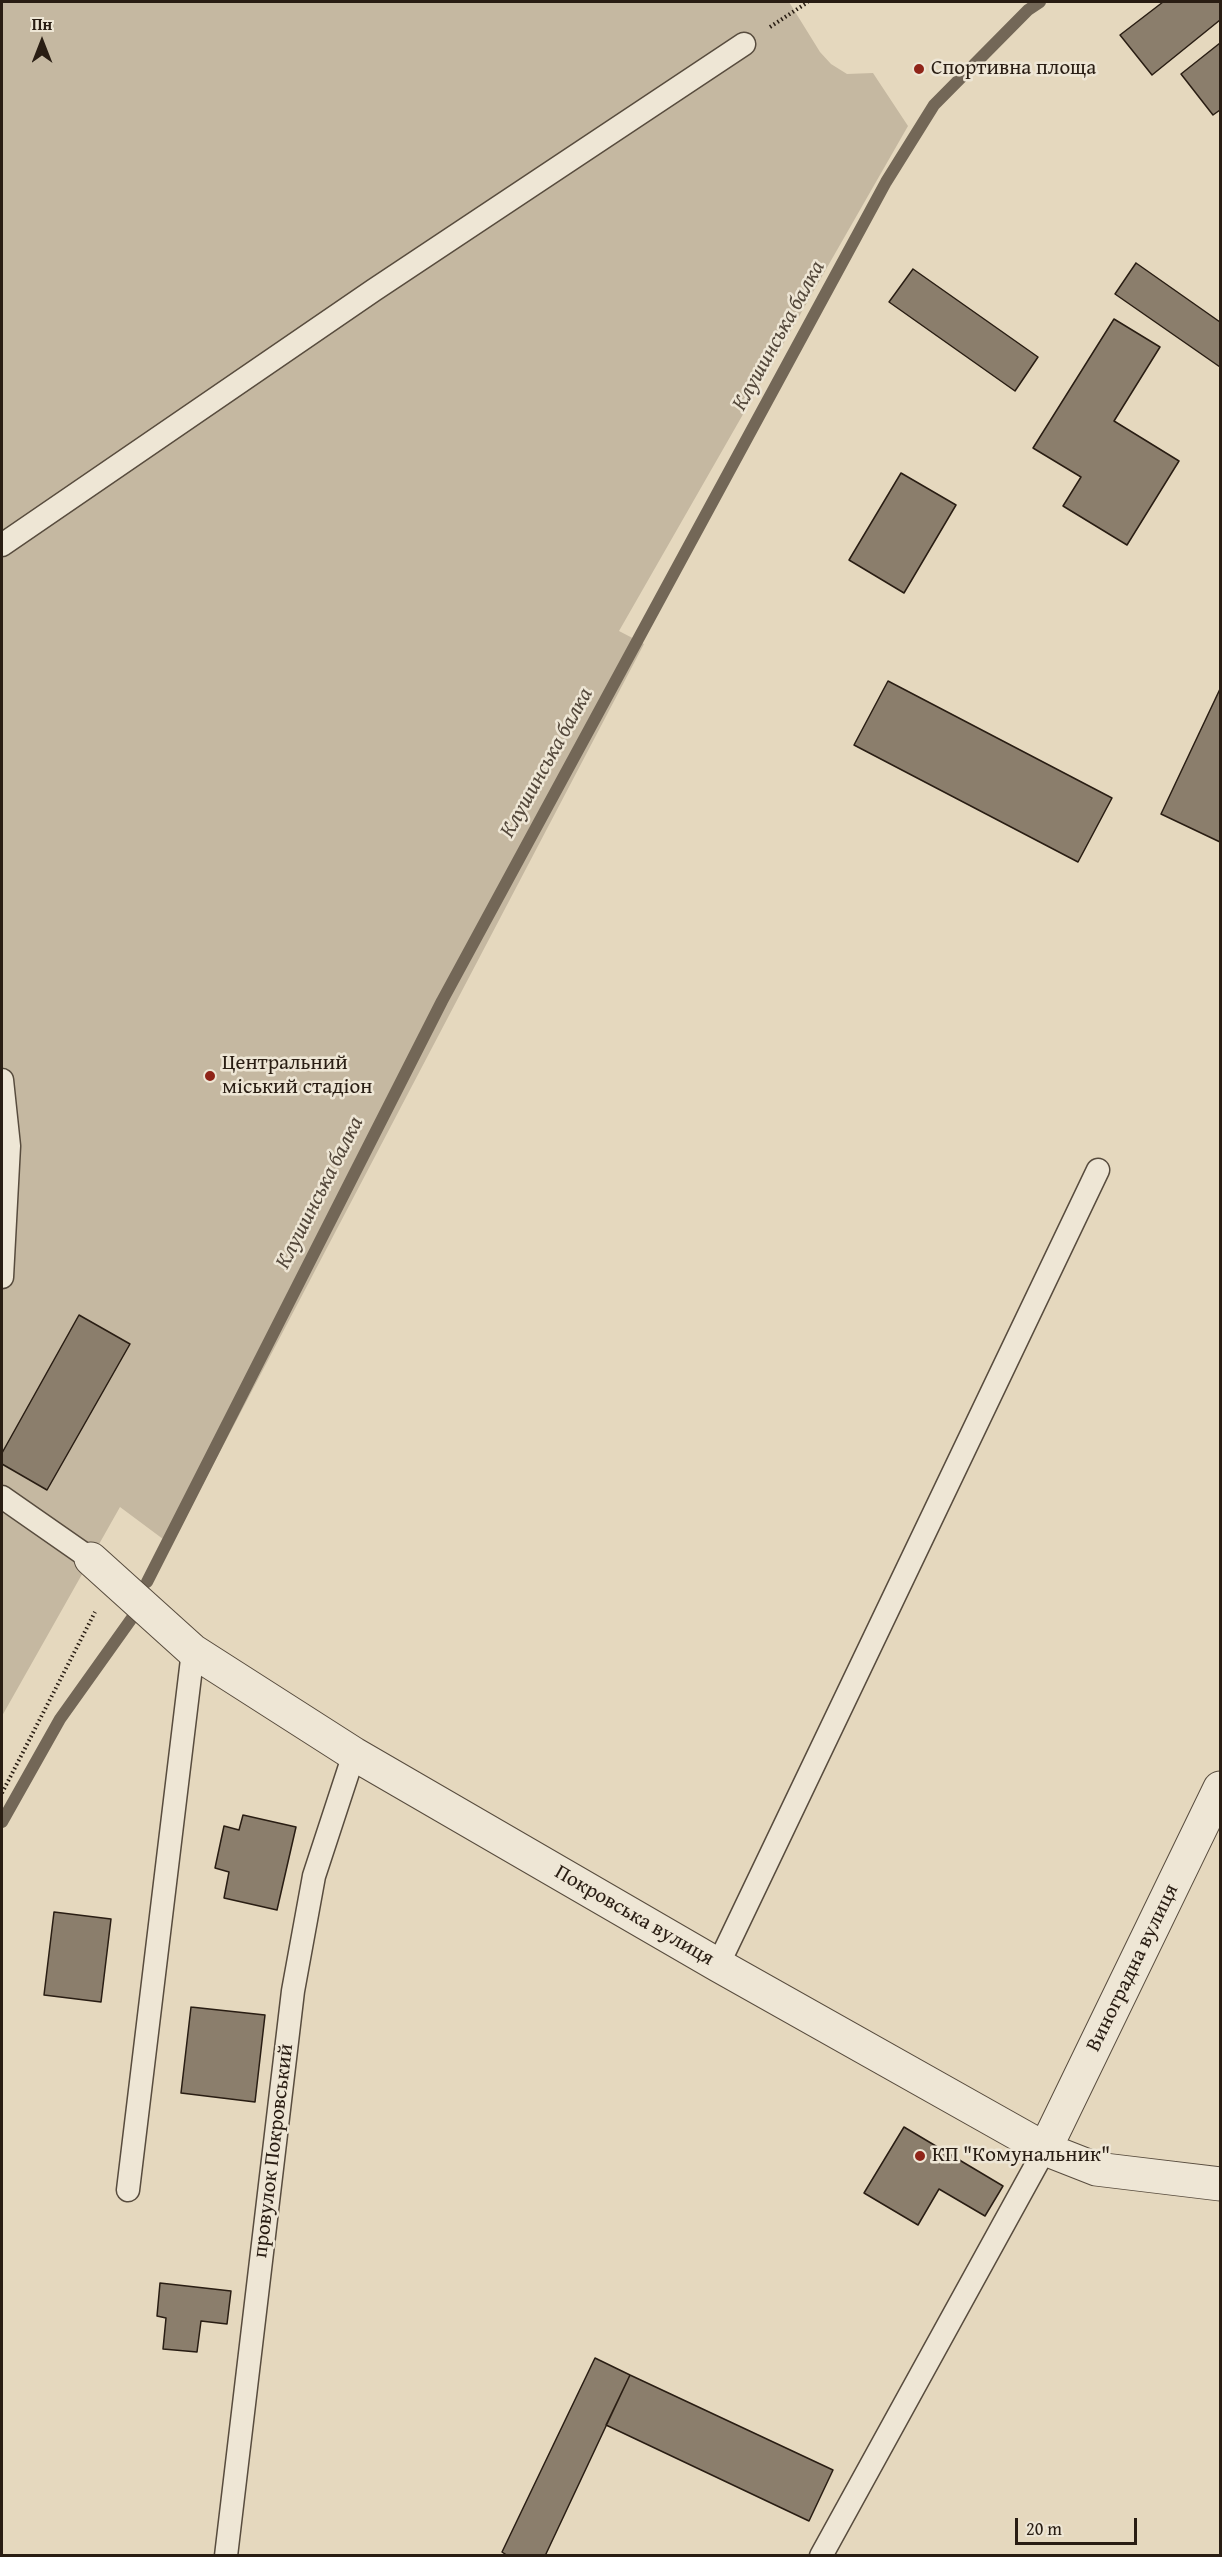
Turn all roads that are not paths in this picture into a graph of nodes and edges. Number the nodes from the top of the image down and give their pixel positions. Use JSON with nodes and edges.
{"nodes":[{"id":1,"x":744,"y":44,"type":"dead end"},
{"id":2,"x":2,"y":544,"type":"edge"},
{"id":3,"x":2,"y":1080,"type":"edge"},
{"id":4,"x":1098,"y":1170,"type":"dead end"},
{"id":5,"x":2,"y":1277,"type":"edge"},
{"id":6,"x":2,"y":1497,"type":"edge"},
{"id":7,"x":102,"y":1569,"type":"joint"},
{"id":8,"x":192,"y":1652,"type":"junction"},
{"id":9,"x":354,"y":1754,"type":"junction"},
{"id":10,"x":1221,"y":1788,"type":"edge"},
{"id":11,"x":718,"y":1965,"type":"junction"},
{"id":12,"x":1045,"y":2149,"type":"junction"},
{"id":13,"x":1221,"y":2184,"type":"edge"},
{"id":14,"x":128,"y":2190,"type":"dead end"},
{"id":15,"x":226,"y":2556,"type":"edge"},
{"id":16,"x":821,"y":2556,"type":"edge"}],
"edges":[{"from":1,"to":2,"type":"lane"},
{"from":3,"to":5,"type":"lane"},
{"from":4,"to":11,"type":"lane"},
{"from":6,"to":7,"type":"lane"},
{"from":7,"to":8,"type":"street","name":"Покровська вулиця"},
{"from":8,"to":9,"type":"street","name":"Покровська вулиця"},
{"from":8,"to":14,"type":"lane"},
{"from":9,"to":11,"type":"street","name":"Покровська вулиця"},
{"from":9,"to":15,"type":"lane","name":"провулок Покровський"},
{"from":10,"to":12,"type":"street","name":"Виноградна вулиця"},
{"from":11,"to":12,"type":"street","name":"Покровська вулиця"},
{"from":12,"to":13,"type":"street","name":"Покровська вулиця"},
{"from":12,"to":16,"type":"lane"}]}
